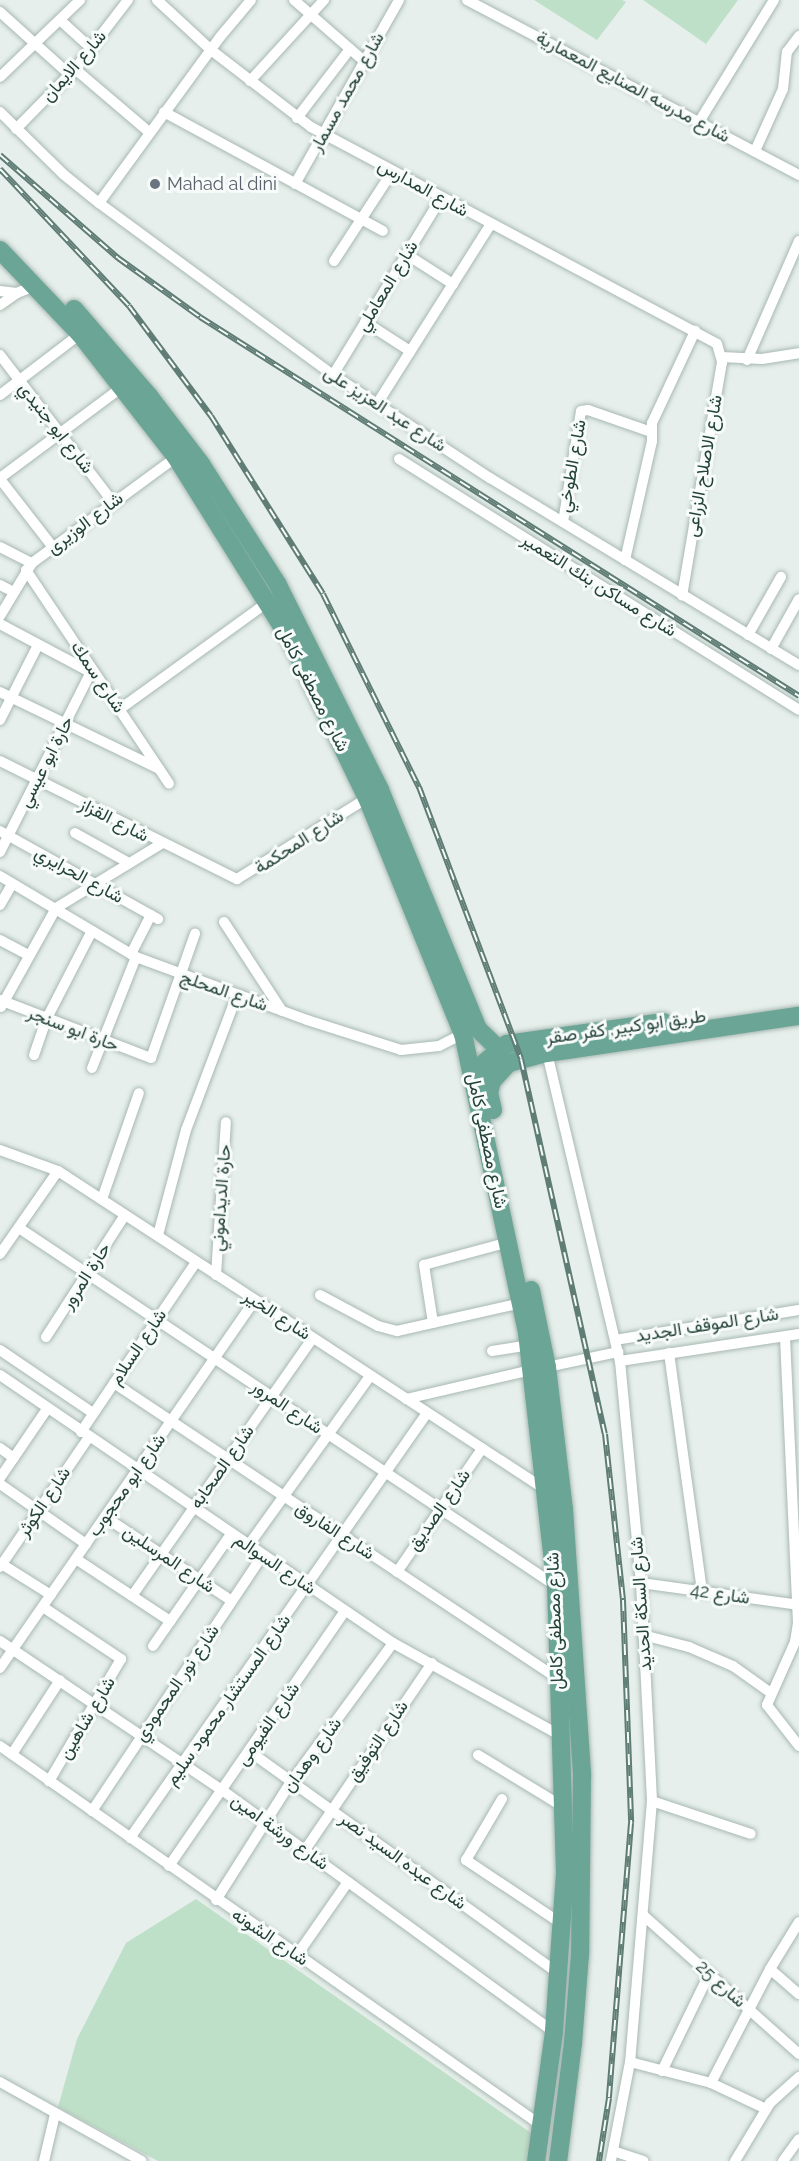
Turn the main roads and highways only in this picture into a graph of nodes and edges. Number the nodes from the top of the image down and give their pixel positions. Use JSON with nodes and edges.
{"nodes":[{"id":1,"x":0,"y":236,"type":"edge"},
{"id":2,"x":0,"y":250,"type":"edge"},
{"id":3,"x":182,"y":453,"type":"junction"},
{"id":4,"x":799,"y":1004,"type":"edge"},
{"id":5,"x":799,"y":1016,"type":"edge"},
{"id":6,"x":498,"y":1048,"type":"junction"},
{"id":7,"x":483,"y":1089,"type":"junction"},
{"id":8,"x":540,"y":1369,"type":"junction"},
{"id":9,"x":583,"y":1850,"type":"junction"},
{"id":10,"x":564,"y":1851,"type":"junction"},
{"id":11,"x":536,"y":2161,"type":"edge"},
{"id":12,"x":558,"y":2161,"type":"edge"}],
"edges":[{"from":1,"to":3,"type":"main road","name":"شارع مصطفى كامل"},
{"from":2,"to":3,"type":"main road","name":"شارع مصطفى كامل"},
{"from":3,"to":6,"type":"main road","name":"شارع مصطفى كامل"},
{"from":3,"to":7,"type":"main road","name":"شارع مصطفى كامل"},
{"from":4,"to":6,"type":"main road","name":"طريق ابو كبير, كفر صقر"},
{"from":5,"to":7,"type":"main road","name":"طريق ابو كبير, كفر صقر"},
{"from":6,"to":7,"type":"main road"},
{"from":7,"to":8,"type":"main road","name":"شارع مصطفى كامل"},
{"from":7,"to":8,"type":"main road","name":"شارع مصطفى كامل"},
{"from":8,"to":9,"type":"main road","name":"شارع مصطفى كامل"},
{"from":8,"to":10,"type":"main road","name":"شارع مصطفى كامل"},
{"from":9,"to":10,"type":"main road"},
{"from":9,"to":12,"type":"main road","name":"شارع مصطفى كامل"},
{"from":10,"to":11,"type":"main road","name":"شارع مصطفى كامل"}]}
